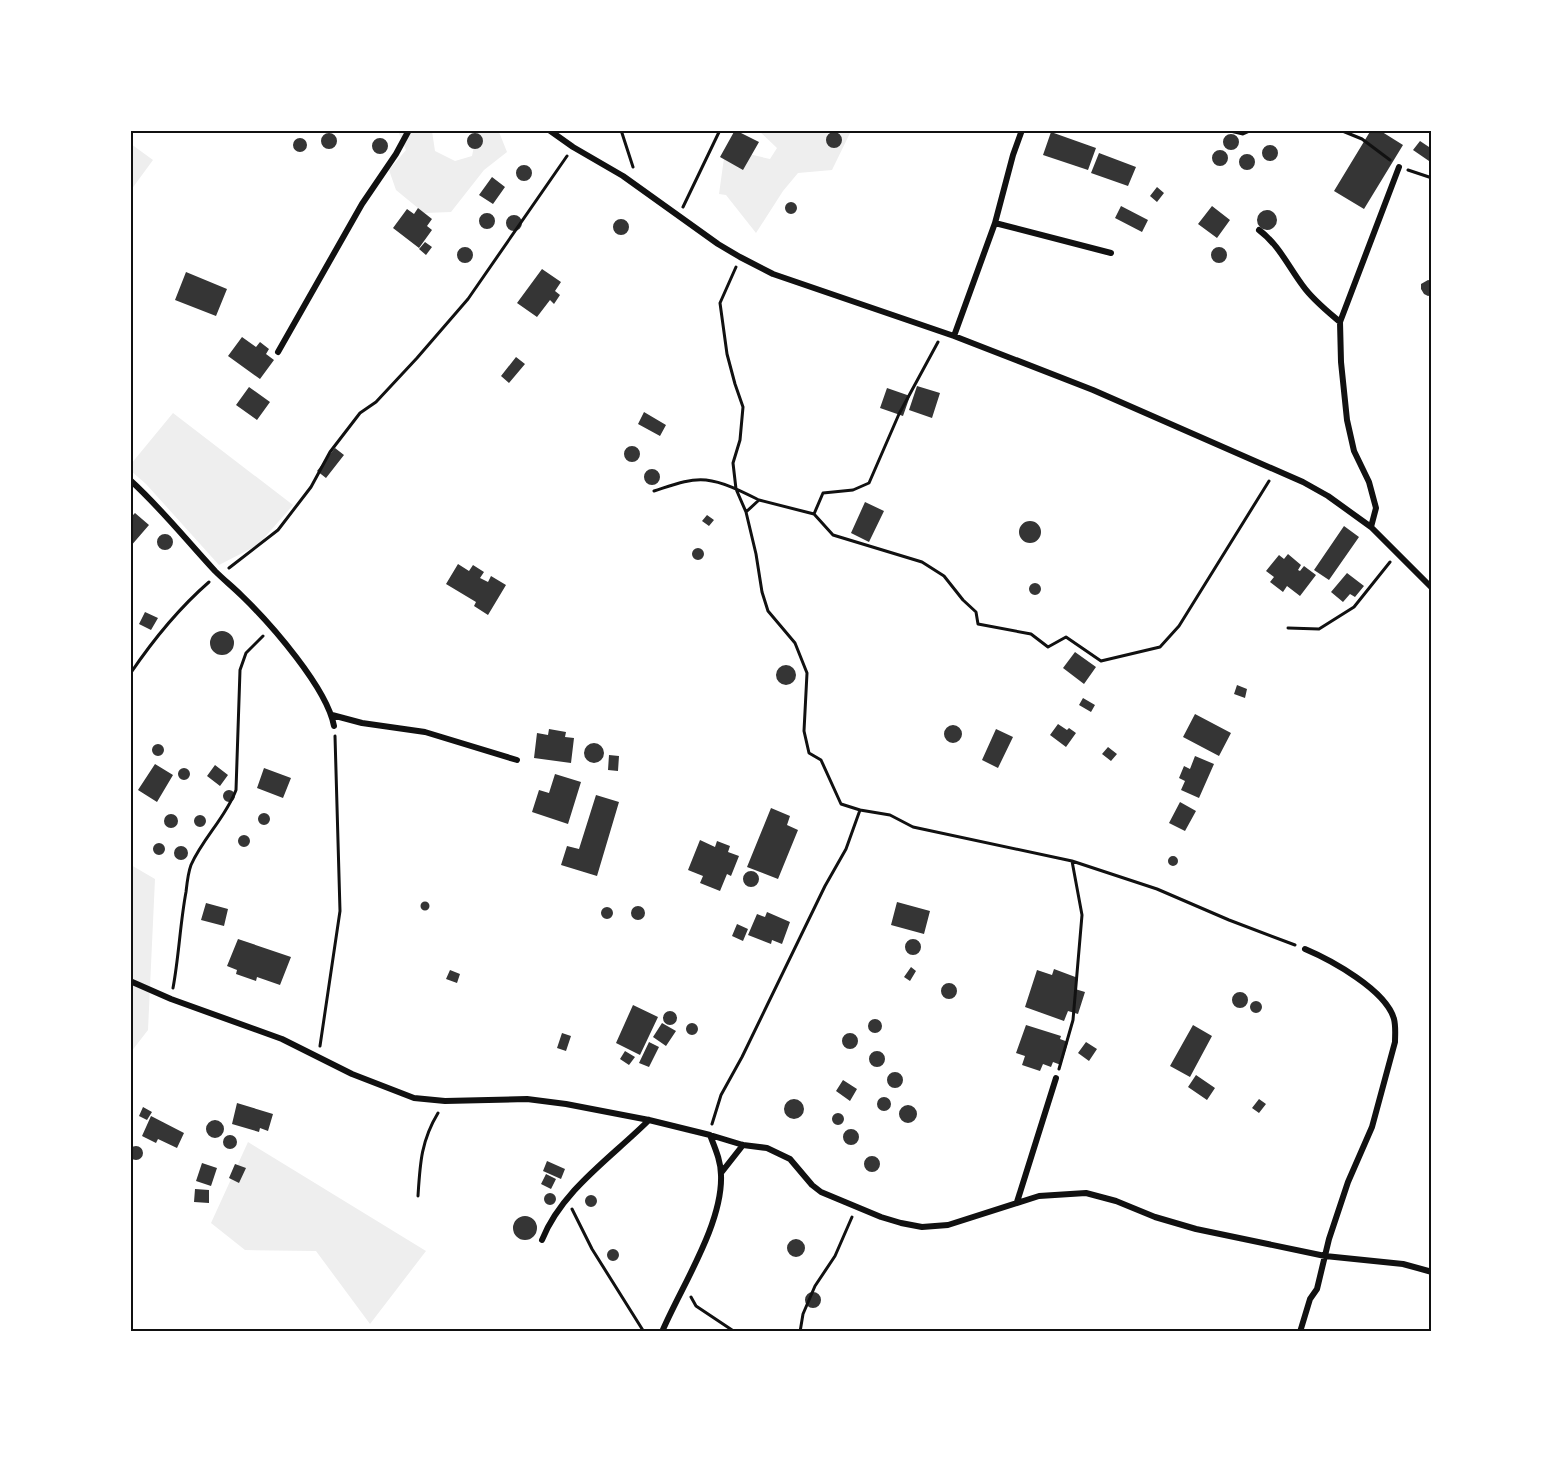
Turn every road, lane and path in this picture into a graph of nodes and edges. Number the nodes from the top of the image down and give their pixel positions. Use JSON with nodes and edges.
{"nodes":[{"id":1,"x":408,"y":130,"type":"edge"},
{"id":2,"x":549,"y":130,"type":"edge"},
{"id":3,"x":621,"y":130,"type":"edge"},
{"id":4,"x":720,"y":130,"type":"edge"},
{"id":5,"x":1022,"y":130,"type":"edge"},
{"id":6,"x":1226,"y":130,"type":"edge"},
{"id":7,"x":1252,"y":130,"type":"edge"},
{"id":8,"x":1340,"y":130,"type":"edge"},
{"id":9,"x":1362,"y":139,"type":"dead end"},
{"id":10,"x":573,"y":147,"type":"junction"},
{"id":11,"x":1399,"y":167,"type":"dead end"},
{"id":12,"x":638,"y":186,"type":"junction"},
{"id":13,"x":678,"y":216,"type":"junction"},
{"id":14,"x":995,"y":223,"type":"junction"},
{"id":15,"x":1259,"y":230,"type":"dead end"},
{"id":16,"x":1111,"y":253,"type":"dead end"},
{"id":17,"x":740,"y":257,"type":"junction"},
{"id":18,"x":1340,"y":322,"type":"junction"},
{"id":19,"x":943,"y":333,"type":"junction"},
{"id":20,"x":954,"y":336,"type":"junction"},
{"id":21,"x":278,"y":352,"type":"dead end"},
{"id":22,"x":1275,"y":470,"type":"junction"},
{"id":23,"x":130,"y":480,"type":"edge"},
{"id":24,"x":736,"y":489,"type":"junction"},
{"id":25,"x":654,"y":491,"type":"dead end"},
{"id":26,"x":759,"y":500,"type":"junction"},
{"id":27,"x":746,"y":512,"type":"junction"},
{"id":28,"x":814,"y":514,"type":"junction"},
{"id":29,"x":1371,"y":527,"type":"junction"},
{"id":30,"x":1397,"y":553,"type":"junction"},
{"id":31,"x":218,"y":574,"type":"junction"},
{"id":32,"x":1431,"y":588,"type":"edge"},
{"id":33,"x":271,"y":628,"type":"junction"},
{"id":34,"x":1288,"y":628,"type":"dead end"},
{"id":35,"x":130,"y":674,"type":"edge"},
{"id":36,"x":332,"y":715,"type":"junction"},
{"id":37,"x":334,"y":726,"type":"joint"},
{"id":38,"x":517,"y":760,"type":"dead end"},
{"id":39,"x":860,"y":810,"type":"junction"},
{"id":40,"x":1072,"y":861,"type":"junction"},
{"id":41,"x":1305,"y":948,"type":"joint"},
{"id":42,"x":130,"y":981,"type":"edge"},
{"id":43,"x":171,"y":999,"type":"junction"},
{"id":44,"x":319,"y":1057,"type":"junction"},
{"id":45,"x":1056,"y":1078,"type":"joint"},
{"id":46,"x":445,"y":1101,"type":"junction"},
{"id":47,"x":650,"y":1120,"type":"junction"},
{"id":48,"x":710,"y":1135,"type":"junction"},
{"id":49,"x":743,"y":1145,"type":"junction"},
{"id":50,"x":721,"y":1173,"type":"junction"},
{"id":51,"x":418,"y":1196,"type":"dead end"},
{"id":52,"x":567,"y":1198,"type":"junction"},
{"id":53,"x":1017,"y":1202,"type":"junction"},
{"id":54,"x":856,"y":1207,"type":"junction"},
{"id":55,"x":542,"y":1240,"type":"dead end"},
{"id":56,"x":1325,"y":1256,"type":"junction"},
{"id":57,"x":1431,"y":1272,"type":"edge"},
{"id":58,"x":685,"y":1288,"type":"junction"},
{"id":59,"x":644,"y":1332,"type":"edge"},
{"id":60,"x":662,"y":1332,"type":"edge"},
{"id":61,"x":735,"y":1332,"type":"edge"},
{"id":62,"x":800,"y":1332,"type":"edge"},
{"id":63,"x":1299,"y":1332,"type":"edge"}],
"edges":[{"from":1,"to":21,"type":"street"},
{"from":2,"to":10,"type":"street"},
{"from":3,"to":12,"type":"path"},
{"from":4,"to":13,"type":"path"},
{"from":5,"to":14,"type":"street"},
{"from":6,"to":7,"type":"path"},
{"from":8,"to":9,"type":"path"},
{"from":10,"to":12,"type":"street"},
{"from":10,"to":31,"type":"path"},
{"from":11,"to":18,"type":"street"},
{"from":12,"to":13,"type":"street"},
{"from":13,"to":17,"type":"street"},
{"from":14,"to":16,"type":"street"},
{"from":14,"to":20,"type":"street"},
{"from":15,"to":18,"type":"street"},
{"from":17,"to":19,"type":"street"},
{"from":17,"to":24,"type":"path"},
{"from":18,"to":29,"type":"street"},
{"from":19,"to":20,"type":"street"},
{"from":19,"to":28,"type":"path"},
{"from":20,"to":22,"type":"street"},
{"from":22,"to":28,"type":"path"},
{"from":22,"to":29,"type":"street"},
{"from":23,"to":31,"type":"street"},
{"from":24,"to":25,"type":"path"},
{"from":24,"to":26,"type":"path"},
{"from":24,"to":27,"type":"path"},
{"from":26,"to":27,"type":"path"},
{"from":26,"to":28,"type":"path"},
{"from":27,"to":39,"type":"path"},
{"from":29,"to":30,"type":"street"},
{"from":30,"to":32,"type":"street"},
{"from":30,"to":34,"type":"path"},
{"from":31,"to":33,"type":"street"},
{"from":31,"to":35,"type":"path"},
{"from":33,"to":36,"type":"street"},
{"from":33,"to":43,"type":"path"},
{"from":36,"to":37,"type":"street"},
{"from":36,"to":38,"type":"street"},
{"from":37,"to":44,"type":"path"},
{"from":39,"to":40,"type":"path"},
{"from":39,"to":48,"type":"path"},
{"from":40,"to":41,"type":"path"},
{"from":40,"to":45,"type":"path"},
{"from":41,"to":56,"type":"street"},
{"from":42,"to":43,"type":"street"},
{"from":43,"to":44,"type":"street"},
{"from":44,"to":46,"type":"street"},
{"from":45,"to":53,"type":"street"},
{"from":46,"to":47,"type":"street"},
{"from":46,"to":51,"type":"path"},
{"from":47,"to":48,"type":"street"},
{"from":47,"to":52,"type":"street"},
{"from":48,"to":49,"type":"street"},
{"from":48,"to":50,"type":"street"},
{"from":49,"to":50,"type":"street"},
{"from":49,"to":54,"type":"street"},
{"from":50,"to":58,"type":"street"},
{"from":52,"to":55,"type":"street"},
{"from":52,"to":59,"type":"path"},
{"from":53,"to":54,"type":"street"},
{"from":53,"to":56,"type":"street"},
{"from":54,"to":62,"type":"path"},
{"from":56,"to":57,"type":"street"},
{"from":56,"to":63,"type":"street"},
{"from":58,"to":60,"type":"street"},
{"from":58,"to":61,"type":"path"}]}
